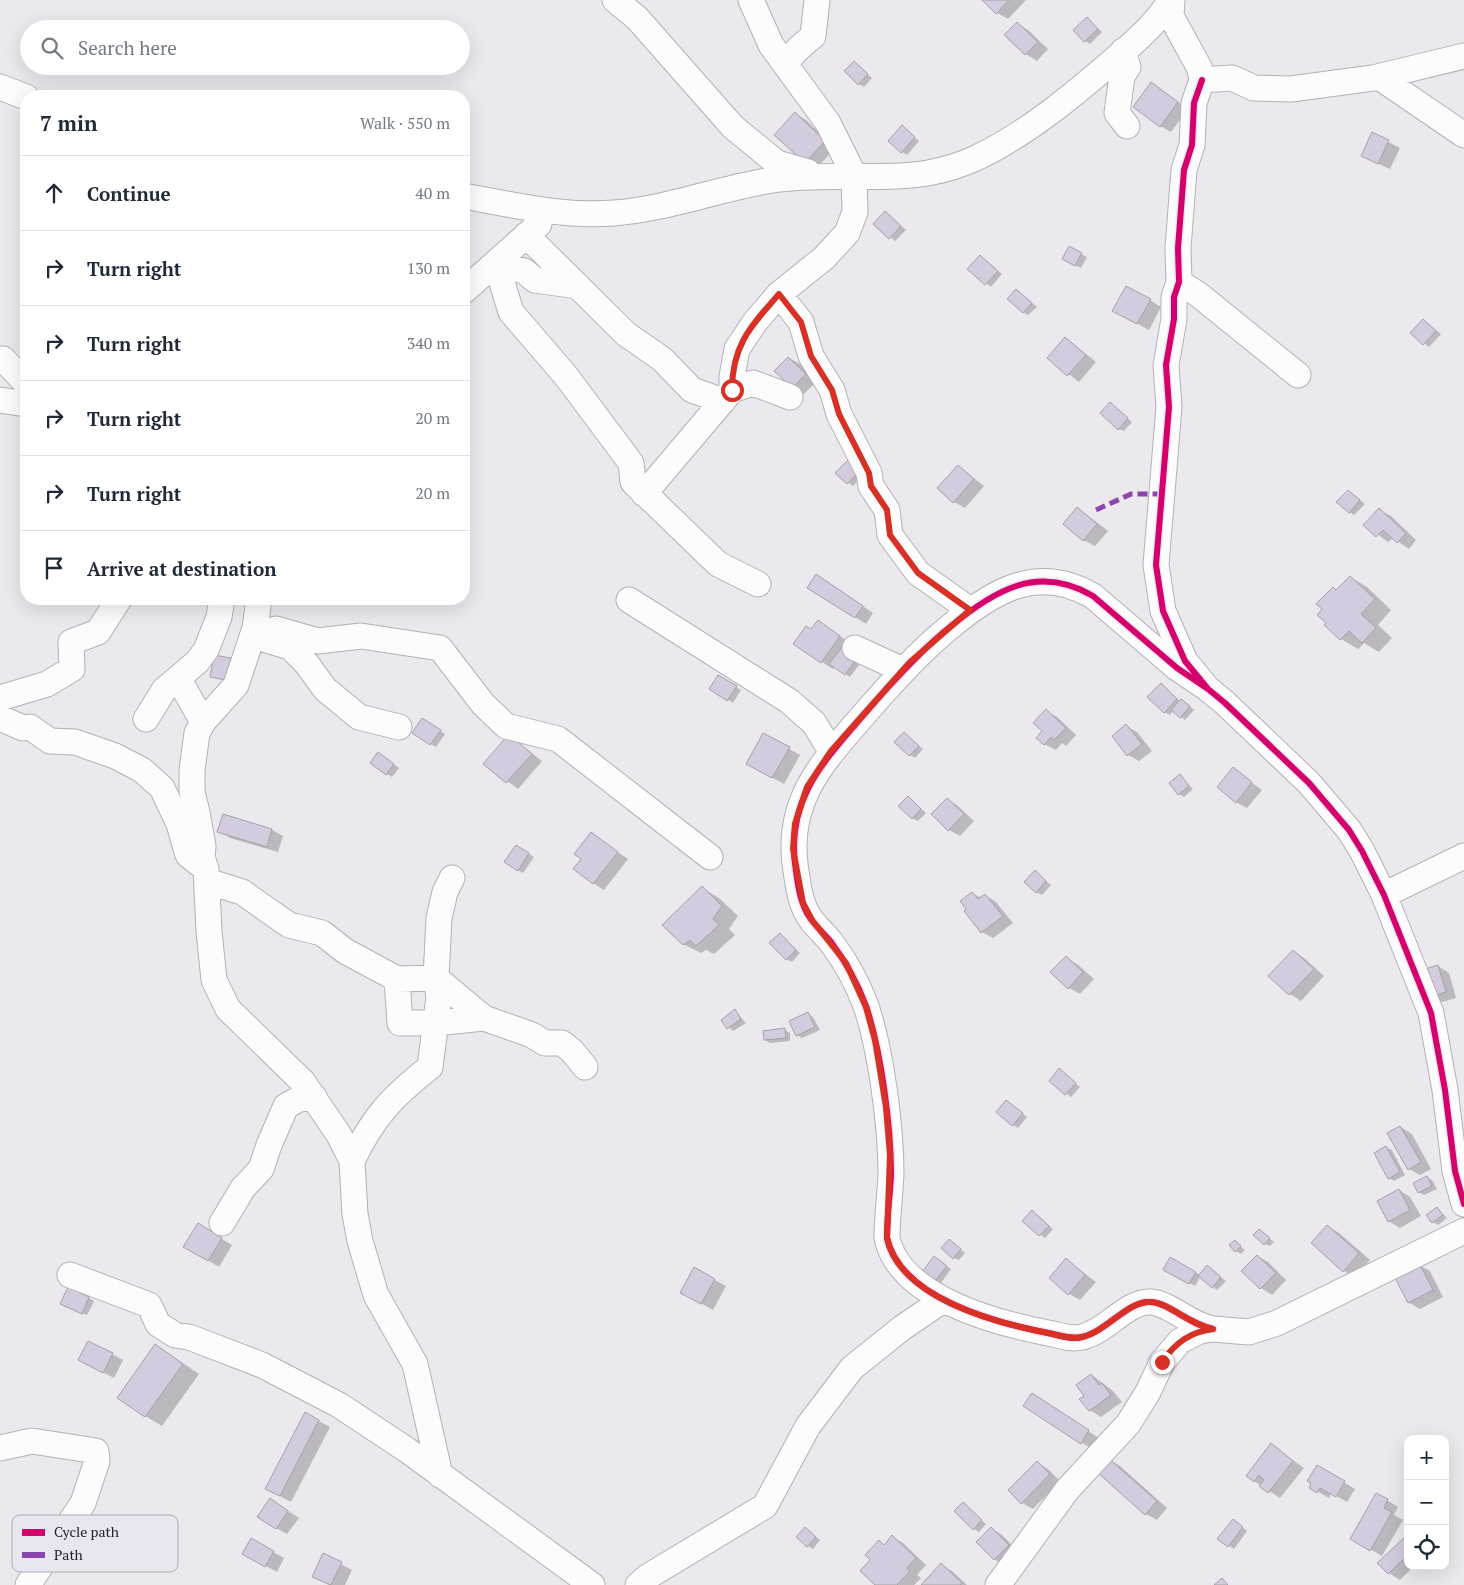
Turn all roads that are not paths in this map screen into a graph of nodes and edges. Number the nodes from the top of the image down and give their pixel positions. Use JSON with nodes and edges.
{"nodes":[{"id":1,"x":615,"y":0,"type":"edge"},
{"id":2,"x":751,"y":0,"type":"edge"},
{"id":3,"x":817,"y":0,"type":"edge"},
{"id":4,"x":1171,"y":0,"type":"edge"},
{"id":5,"x":1123,"y":51,"type":"junction"},
{"id":6,"x":1464,"y":56,"type":"edge"},
{"id":7,"x":785,"y":63,"type":"junction"},
{"id":8,"x":1378,"y":77,"type":"junction"},
{"id":9,"x":1202,"y":80,"type":"junction"},
{"id":10,"x":0,"y":87,"type":"edge"},
{"id":11,"x":20,"y":95,"type":"edge"},
{"id":12,"x":1127,"y":126,"type":"dead end"},
{"id":13,"x":1464,"y":135,"type":"edge"},
{"id":14,"x":817,"y":175,"type":"junction"},
{"id":15,"x":854,"y":175,"type":"junction"},
{"id":16,"x":470,"y":197,"type":"edge"},
{"id":17,"x":553,"y":211,"type":"junction"},
{"id":18,"x":526,"y":235,"type":"junction"},
{"id":19,"x":496,"y":263,"type":"junction"},
{"id":20,"x":470,"y":280,"type":"edge"},
{"id":21,"x":1179,"y":282,"type":"junction"},
{"id":22,"x":578,"y":286,"type":"junction"},
{"id":23,"x":779,"y":294,"type":"junction"},
{"id":24,"x":4,"y":359,"type":"dead end"},
{"id":25,"x":1298,"y":375,"type":"dead end"},
{"id":26,"x":20,"y":376,"type":"edge"},
{"id":27,"x":728,"y":396,"type":"junction"},
{"id":28,"x":790,"y":397,"type":"dead end"},
{"id":29,"x":0,"y":400,"type":"edge"},
{"id":30,"x":20,"y":403,"type":"edge"},
{"id":31,"x":644,"y":494,"type":"junction"},
{"id":32,"x":758,"y":584,"type":"dead end"},
{"id":33,"x":629,"y":600,"type":"dead end"},
{"id":34,"x":115,"y":605,"type":"edge"},
{"id":35,"x":221,"y":605,"type":"edge"},
{"id":36,"x":258,"y":605,"type":"edge"},
{"id":37,"x":970,"y":610,"type":"junction"},
{"id":38,"x":253,"y":636,"type":"junction"},
{"id":39,"x":855,"y":648,"type":"dead end"},
{"id":40,"x":904,"y":670,"type":"junction"},
{"id":41,"x":178,"y":678,"type":"junction"},
{"id":42,"x":1208,"y":689,"type":"junction"},
{"id":43,"x":0,"y":698,"type":"edge"},
{"id":44,"x":0,"y":718,"type":"edge"},
{"id":45,"x":146,"y":719,"type":"dead end"},
{"id":46,"x":202,"y":722,"type":"junction"},
{"id":47,"x":399,"y":727,"type":"dead end"},
{"id":48,"x":831,"y":751,"type":"junction"},
{"id":49,"x":1464,"y":856,"type":"edge"},
{"id":50,"x":710,"y":857,"type":"dead end"},
{"id":51,"x":207,"y":875,"type":"junction"},
{"id":52,"x":452,"y":878,"type":"dead end"},
{"id":53,"x":1384,"y":895,"type":"junction"},
{"id":54,"x":436,"y":978,"type":"junction"},
{"id":55,"x":397,"y":979,"type":"junction"},
{"id":56,"x":484,"y":1018,"type":"junction"},
{"id":57,"x":436,"y":1023,"type":"junction"},
{"id":58,"x":585,"y":1067,"type":"dead end"},
{"id":59,"x":314,"y":1097,"type":"junction"},
{"id":60,"x":351,"y":1146,"type":"junction"},
{"id":61,"x":1464,"y":1204,"type":"edge"},
{"id":62,"x":222,"y":1223,"type":"dead end"},
{"id":63,"x":1464,"y":1231,"type":"edge"},
{"id":64,"x":70,"y":1275,"type":"dead end"},
{"id":65,"x":943,"y":1300,"type":"junction"},
{"id":66,"x":1213,"y":1329,"type":"junction"},
{"id":67,"x":0,"y":1448,"type":"edge"},
{"id":68,"x":440,"y":1475,"type":"junction"},
{"id":69,"x":75,"y":1515,"type":"edge"},
{"id":70,"x":37,"y":1572,"type":"edge"},
{"id":71,"x":28,"y":1585,"type":"edge"},
{"id":72,"x":592,"y":1585,"type":"edge"},
{"id":73,"x":638,"y":1585,"type":"edge"},
{"id":74,"x":998,"y":1585,"type":"edge"}],
"edges":[{"from":1,"to":14,"type":"street"},
{"from":2,"to":7,"type":"street"},
{"from":3,"to":7,"type":"street"},
{"from":4,"to":5,"type":"street"},
{"from":4,"to":9,"type":"street"},
{"from":5,"to":12,"type":"street"},
{"from":5,"to":15,"type":"street"},
{"from":6,"to":8,"type":"street"},
{"from":7,"to":15,"type":"street"},
{"from":8,"to":9,"type":"street"},
{"from":8,"to":13,"type":"street"},
{"from":9,"to":21,"type":"street"},
{"from":10,"to":11,"type":"street"},
{"from":14,"to":15,"type":"street"},
{"from":14,"to":17,"type":"street"},
{"from":15,"to":23,"type":"street"},
{"from":16,"to":17,"type":"street"},
{"from":17,"to":18,"type":"street"},
{"from":18,"to":19,"type":"street"},
{"from":18,"to":22,"type":"street"},
{"from":19,"to":20,"type":"street"},
{"from":19,"to":22,"type":"street"},
{"from":19,"to":31,"type":"street"},
{"from":21,"to":25,"type":"street"},
{"from":21,"to":42,"type":"street"},
{"from":22,"to":27,"type":"street"},
{"from":23,"to":27,"type":"street"},
{"from":23,"to":37,"type":"street"},
{"from":24,"to":26,"type":"street"},
{"from":27,"to":28,"type":"street"},
{"from":27,"to":31,"type":"street"},
{"from":29,"to":30,"type":"street"},
{"from":31,"to":32,"type":"street"},
{"from":33,"to":48,"type":"street"},
{"from":34,"to":43,"type":"street"},
{"from":35,"to":41,"type":"street"},
{"from":36,"to":38,"type":"street"},
{"from":37,"to":40,"type":"street"},
{"from":37,"to":42,"type":"street"},
{"from":38,"to":46,"type":"street"},
{"from":38,"to":47,"type":"street"},
{"from":38,"to":50,"type":"street"},
{"from":39,"to":40,"type":"street"},
{"from":40,"to":48,"type":"street"},
{"from":41,"to":45,"type":"street"},
{"from":41,"to":46,"type":"street"},
{"from":42,"to":53,"type":"street"},
{"from":44,"to":51,"type":"street"},
{"from":46,"to":51,"type":"street"},
{"from":48,"to":65,"type":"street"},
{"from":49,"to":53,"type":"street"},
{"from":51,"to":55,"type":"street"},
{"from":51,"to":59,"type":"street"},
{"from":52,"to":54,"type":"street"},
{"from":53,"to":61,"type":"street"},
{"from":54,"to":55,"type":"street"},
{"from":54,"to":56,"type":"street"},
{"from":54,"to":57,"type":"street"},
{"from":55,"to":57,"type":"street"},
{"from":56,"to":57,"type":"street"},
{"from":56,"to":58,"type":"street"},
{"from":57,"to":60,"type":"street"},
{"from":59,"to":60,"type":"street"},
{"from":59,"to":62,"type":"street"},
{"from":60,"to":68,"type":"street"},
{"from":63,"to":66,"type":"street"},
{"from":64,"to":68,"type":"street"},
{"from":65,"to":66,"type":"street"},
{"from":65,"to":73,"type":"street"},
{"from":66,"to":74,"type":"street"},
{"from":67,"to":69,"type":"street"},
{"from":68,"to":72,"type":"street"},
{"from":70,"to":71,"type":"street"}]}
